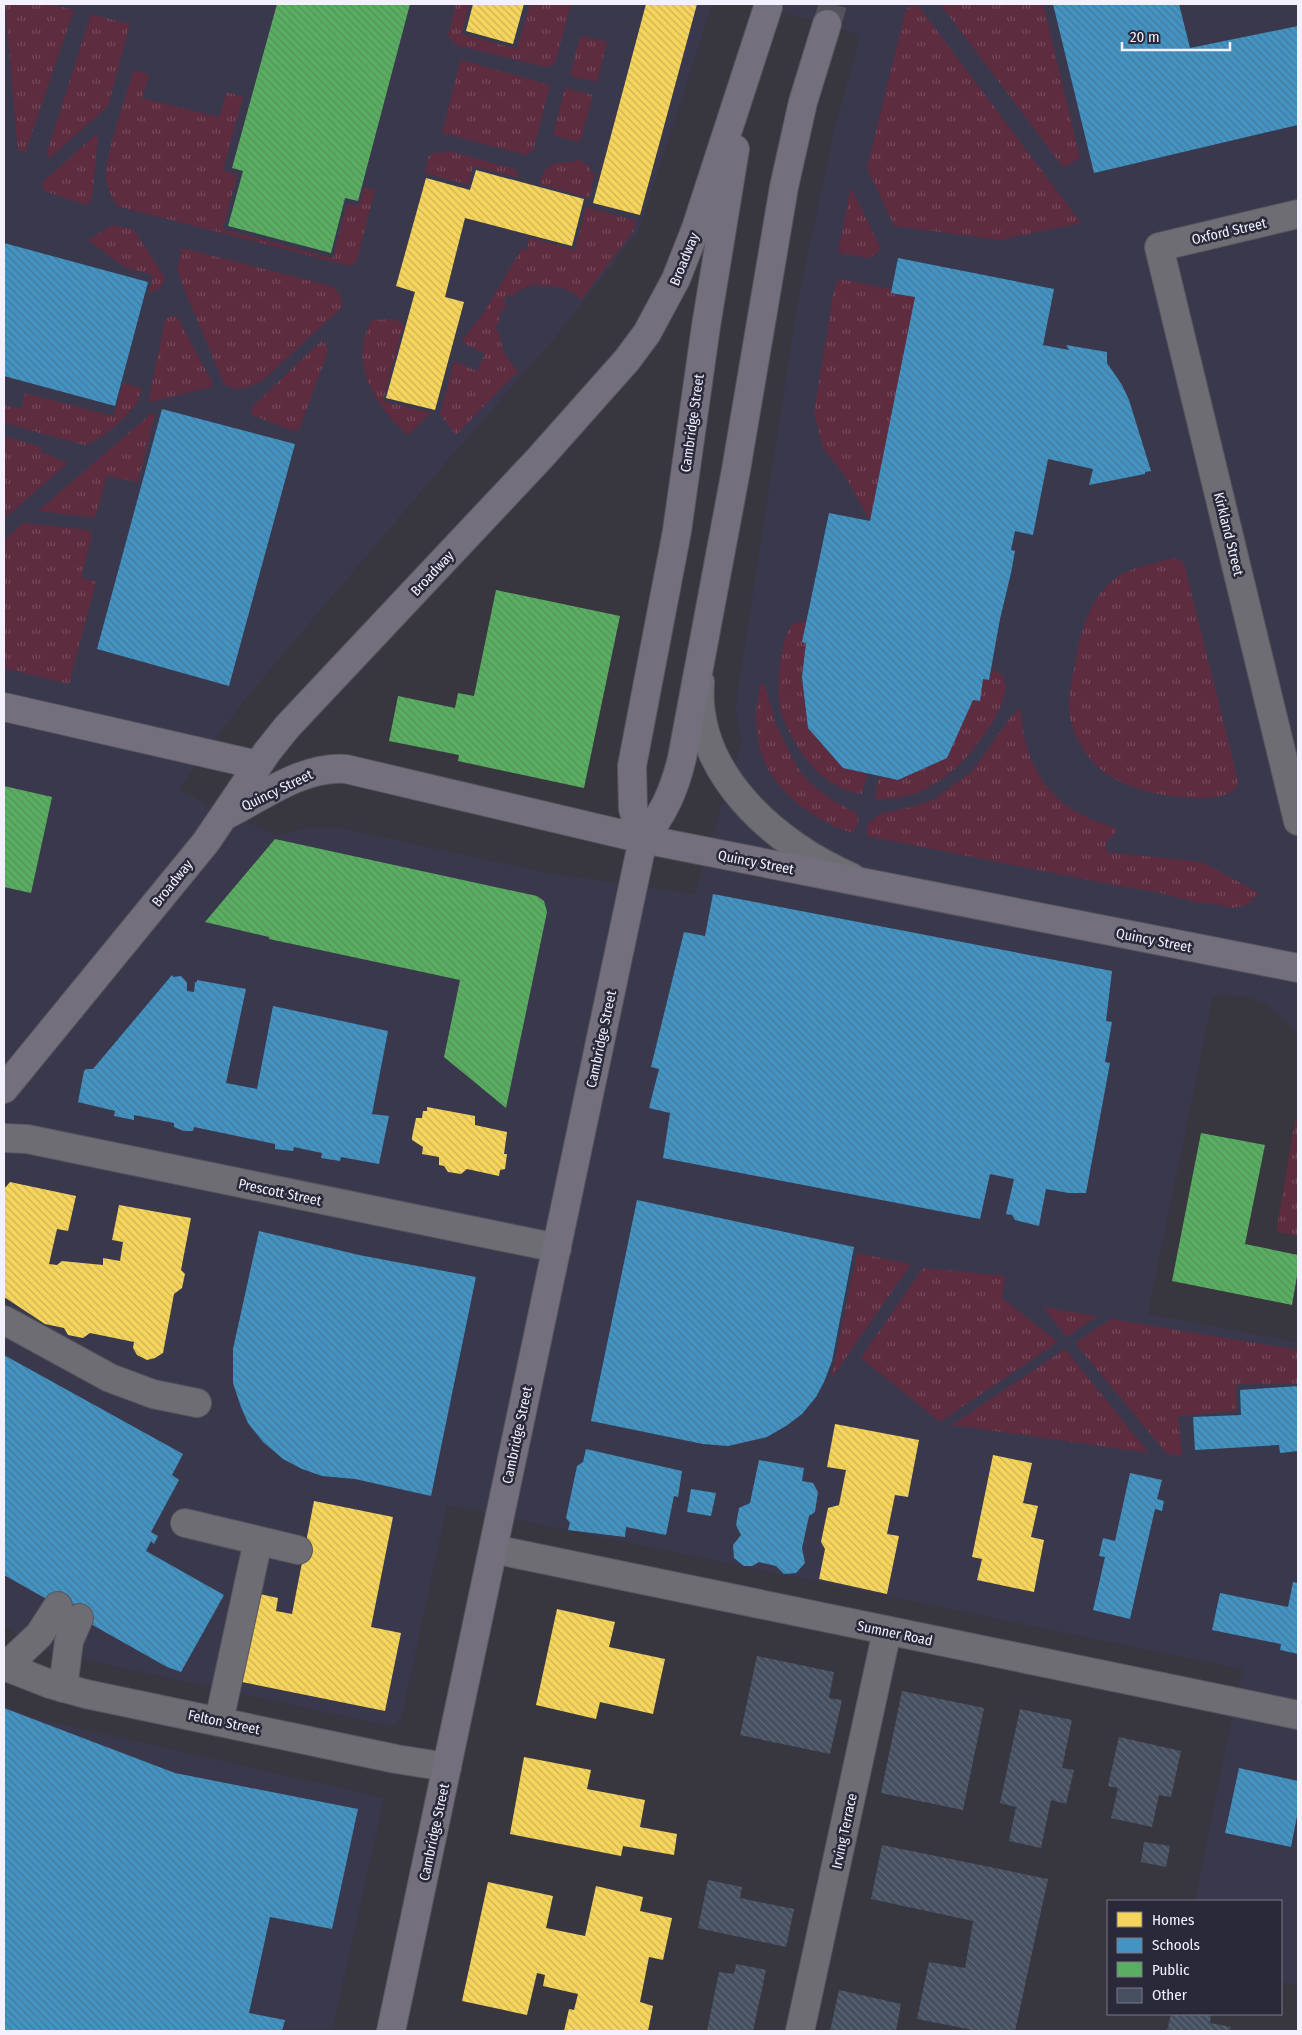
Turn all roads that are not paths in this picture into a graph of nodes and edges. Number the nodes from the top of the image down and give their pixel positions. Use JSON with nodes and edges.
{"nodes":[{"id":1,"x":768,"y":7,"type":"joint"},
{"id":2,"x":827,"y":24,"type":"tunnel mouth"},
{"id":3,"x":1298,"y":214,"type":"edge"},
{"id":4,"x":1159,"y":247,"type":"joint"},
{"id":5,"x":702,"y":650,"type":"junction"},
{"id":6,"x":4,"y":707,"type":"edge"},
{"id":7,"x":258,"y":765,"type":"junction"},
{"id":8,"x":1296,"y":805,"type":"edge"},
{"id":9,"x":225,"y":815,"type":"junction"},
{"id":10,"x":643,"y":839,"type":"junction"},
{"id":11,"x":866,"y":883,"type":"junction"},
{"id":12,"x":1298,"y":968,"type":"edge"},
{"id":13,"x":4,"y":1089,"type":"edge"},
{"id":14,"x":4,"y":1138,"type":"edge"},
{"id":15,"x":557,"y":1248,"type":"junction"},
{"id":16,"x":4,"y":1320,"type":"edge"},
{"id":17,"x":197,"y":1403,"type":"dead end"},
{"id":18,"x":185,"y":1523,"type":"dead end"},
{"id":19,"x":258,"y":1541,"type":"junction"},
{"id":20,"x":493,"y":1549,"type":"junction"},
{"id":21,"x":298,"y":1550,"type":"dead end"},
{"id":22,"x":887,"y":1631,"type":"junction"},
{"id":23,"x":4,"y":1667,"type":"edge"},
{"id":24,"x":63,"y":1688,"type":"junction"},
{"id":25,"x":1298,"y":1715,"type":"edge"},
{"id":26,"x":220,"y":1721,"type":"junction"},
{"id":27,"x":447,"y":1767,"type":"junction"},
{"id":28,"x":392,"y":2031,"type":"edge"},
{"id":29,"x":800,"y":2031,"type":"edge"}],
"edges":[{"from":1,"to":7,"type":"main road","name":"Broadway"},
{"from":1,"to":10,"type":"main road","name":"Cambridge Street"},
{"from":2,"to":5,"type":"main road","name":"Cambridge Street"},
{"from":3,"to":4,"type":"street","name":"Oxford Street"},
{"from":4,"to":8,"type":"street","name":"Kirkland Street"},
{"from":5,"to":10,"type":"main road","name":"Cambridge Street"},
{"from":5,"to":11,"type":"street"},
{"from":6,"to":7,"type":"main road"},
{"from":7,"to":9,"type":"main road","name":"Broadway"},
{"from":9,"to":10,"type":"main road","name":"Quincy Street"},
{"from":9,"to":13,"type":"main road","name":"Broadway"},
{"from":10,"to":11,"type":"main road","name":"Quincy Street"},
{"from":10,"to":15,"type":"main road","name":"Cambridge Street"},
{"from":11,"to":12,"type":"main road","name":"Quincy Street"},
{"from":14,"to":15,"type":"street","name":"Prescott Street"},
{"from":15,"to":20,"type":"main road","name":"Cambridge Street"},
{"from":16,"to":17,"type":"street"},
{"from":18,"to":19,"type":"street"},
{"from":19,"to":21,"type":"street"},
{"from":19,"to":26,"type":"street"},
{"from":20,"to":22,"type":"street","name":"Sumner Road"},
{"from":20,"to":27,"type":"main road","name":"Cambridge Street"},
{"from":22,"to":25,"type":"street","name":"Sumner Road"},
{"from":22,"to":29,"type":"street","name":"Irving Terrace"},
{"from":23,"to":24,"type":"street","name":"Felton Street"},
{"from":23,"to":24,"type":"street"},
{"from":24,"to":26,"type":"street","name":"Felton Street"},
{"from":26,"to":27,"type":"street","name":"Felton Street"},
{"from":27,"to":28,"type":"main road","name":"Cambridge Street"}]}
